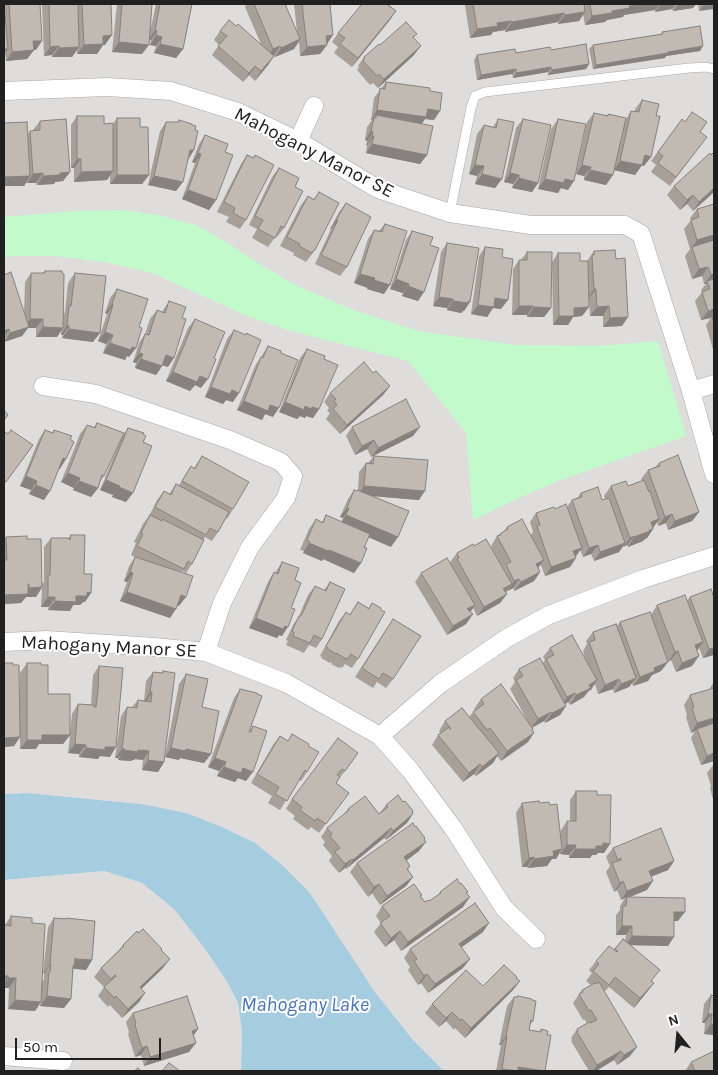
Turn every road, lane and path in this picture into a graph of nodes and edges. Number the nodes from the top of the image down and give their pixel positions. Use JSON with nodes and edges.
{"nodes":[{"id":1,"x":714,"y":69,"type":"edge"},
{"id":2,"x":4,"y":92,"type":"edge"},
{"id":3,"x":314,"y":106,"type":"dead end"},
{"id":4,"x":298,"y":142,"type":"junction"},
{"id":5,"x":450,"y":213,"type":"junction"},
{"id":6,"x":714,"y":384,"type":"edge"},
{"id":7,"x":43,"y":386,"type":"dead end"},
{"id":8,"x":691,"y":391,"type":"junction"},
{"id":9,"x":714,"y":474,"type":"edge"},
{"id":10,"x":714,"y":556,"type":"edge"},
{"id":11,"x":4,"y":642,"type":"edge"},
{"id":12,"x":206,"y":652,"type":"junction"},
{"id":13,"x":380,"y":736,"type":"junction"},
{"id":14,"x":536,"y":939,"type":"dead end"},
{"id":15,"x":4,"y":1056,"type":"edge"},
{"id":16,"x":63,"y":1061,"type":"dead end"}],
"edges":[{"from":1,"to":5,"type":"lane"},
{"from":2,"to":4,"type":"street","name":"Mahogany Manor SE"},
{"from":3,"to":4,"type":"street"},
{"from":4,"to":5,"type":"street","name":"Mahogany Manor SE"},
{"from":5,"to":8,"type":"street","name":"Mahogany Manor SE"},
{"from":6,"to":8,"type":"street"},
{"from":7,"to":12,"type":"street"},
{"from":8,"to":9,"type":"street","name":"Mahogany Manor SE"},
{"from":10,"to":13,"type":"street"},
{"from":11,"to":12,"type":"street","name":"Mahogany Manor SE"},
{"from":12,"to":13,"type":"street","name":"Mahogany Manor SE"},
{"from":13,"to":14,"type":"street","name":"Mahogany Manor SE"},
{"from":15,"to":16,"type":"street"}]}
